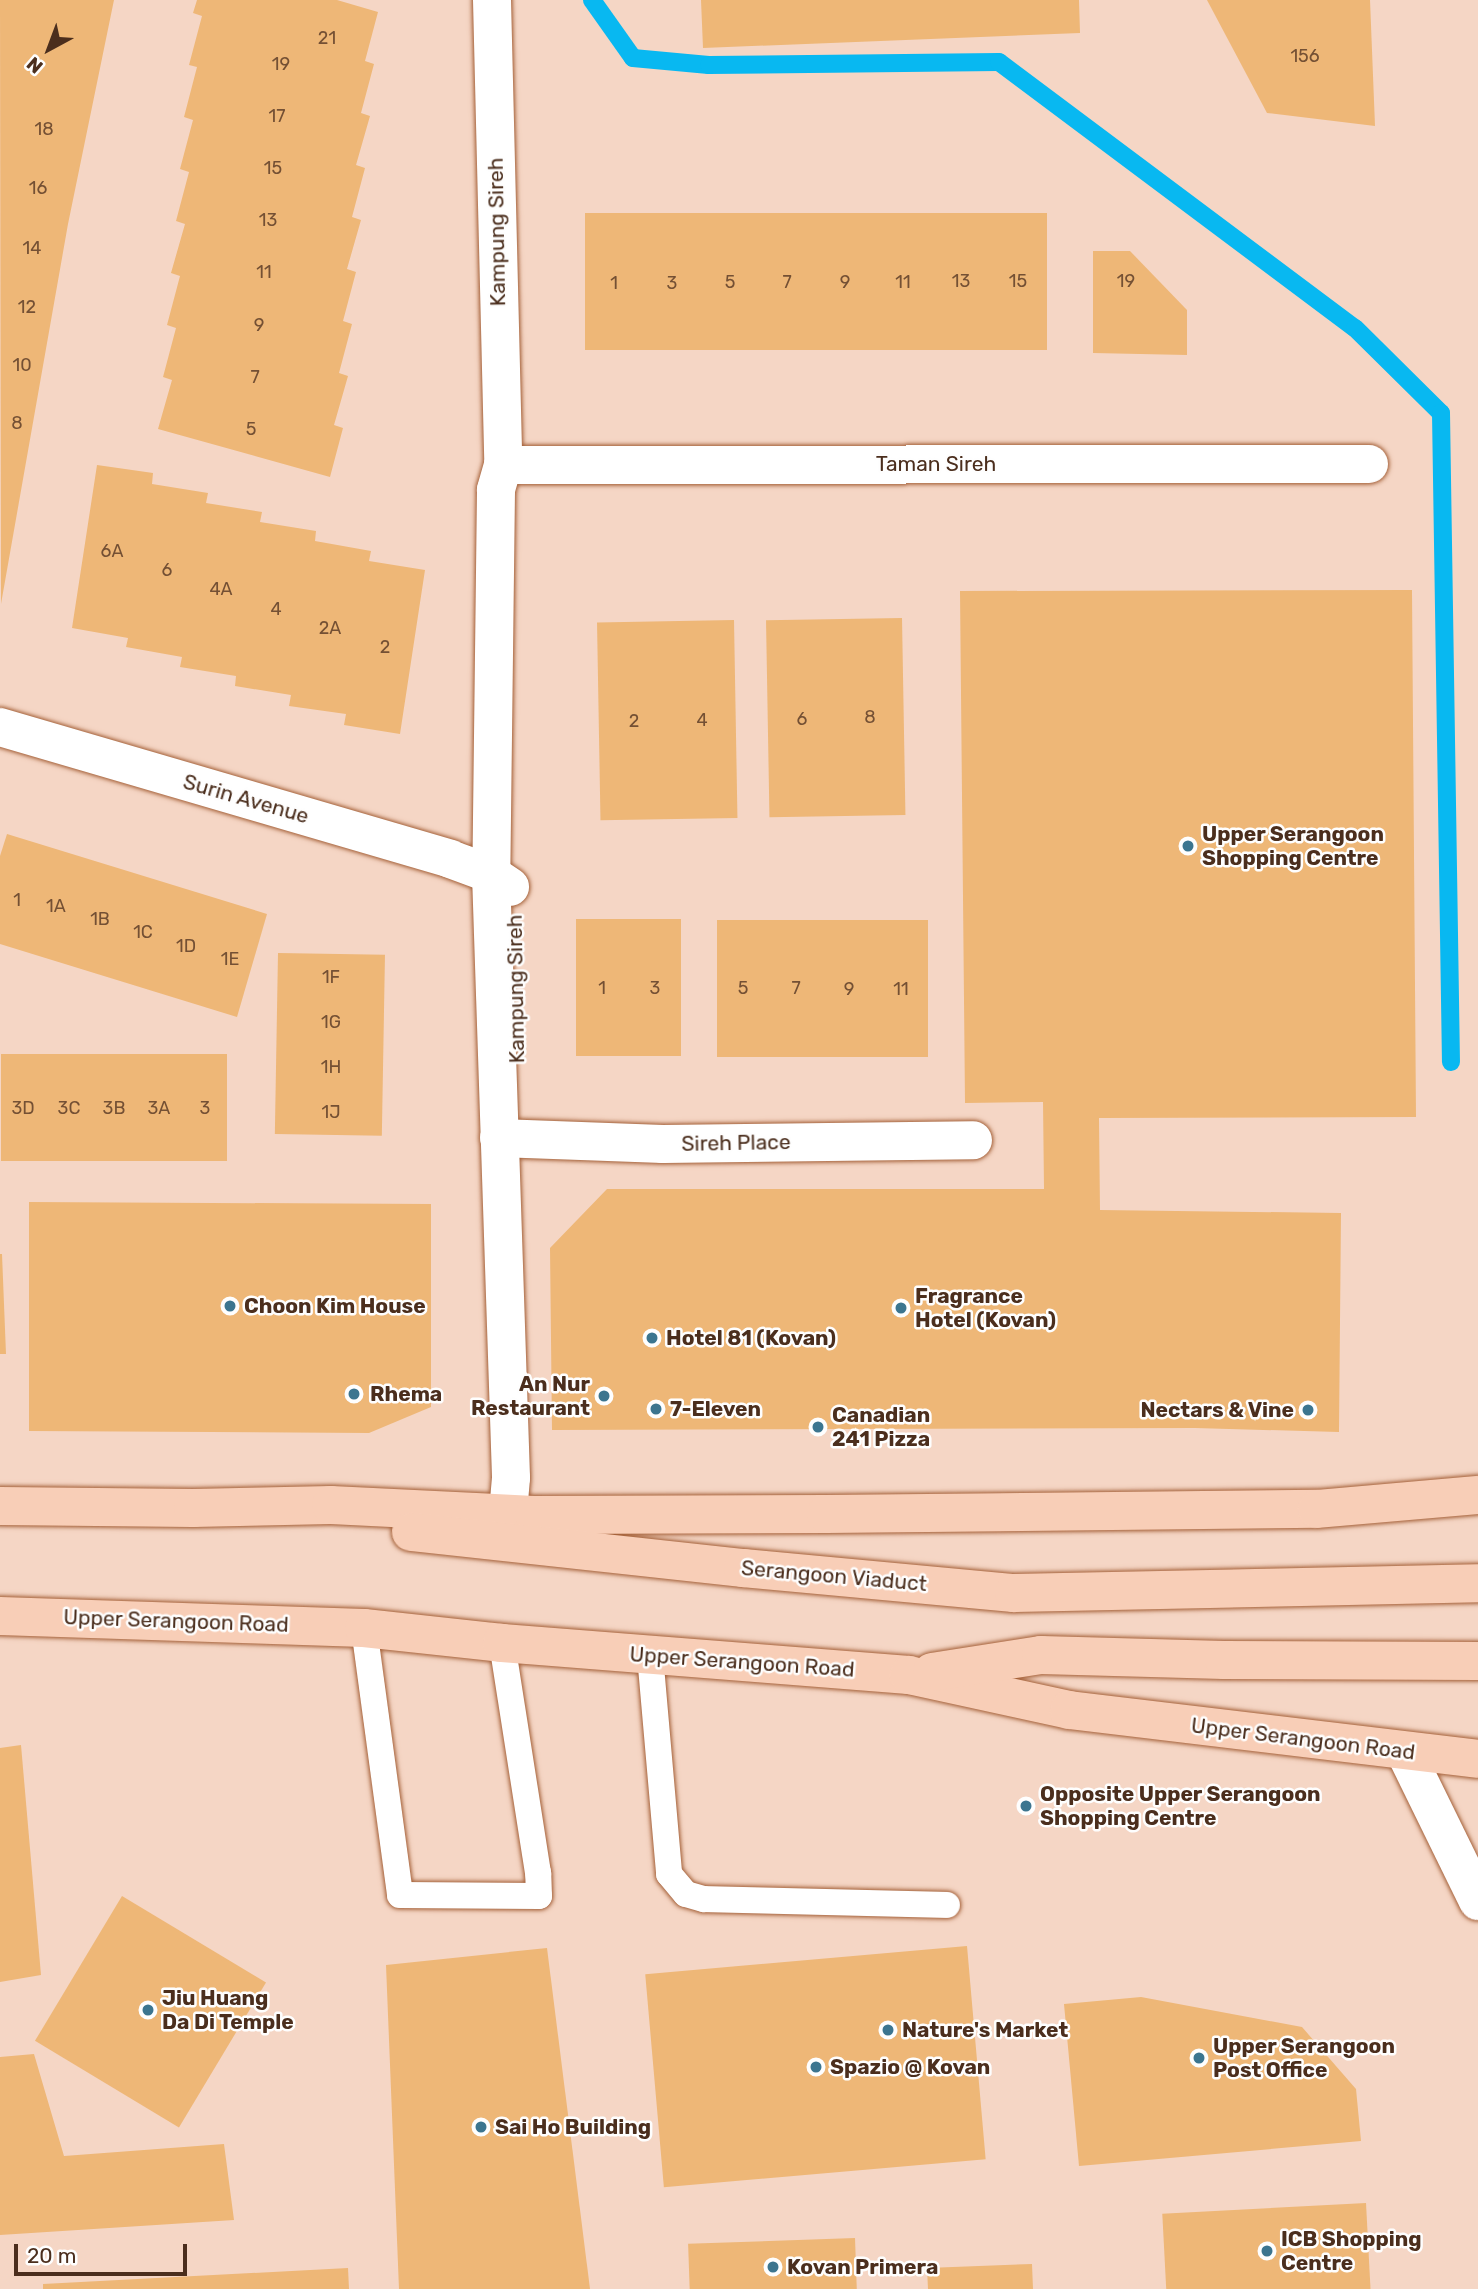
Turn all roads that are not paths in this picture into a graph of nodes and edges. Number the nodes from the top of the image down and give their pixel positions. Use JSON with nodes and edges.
{"nodes":[{"id":1,"x":492,"y":0,"type":"edge"},
{"id":2,"x":1369,"y":464,"type":"dead end"},
{"id":3,"x":503,"y":465,"type":"junction"},
{"id":4,"x":0,"y":727,"type":"edge"},
{"id":5,"x":503,"y":882,"type":"junction"},
{"id":6,"x":508,"y":1138,"type":"junction"},
{"id":7,"x":973,"y":1140,"type":"dead end"},
{"id":8,"x":1478,"y":1495,"type":"edge"},
{"id":9,"x":0,"y":1506,"type":"edge"},
{"id":10,"x":193,"y":1508,"type":"junction"},
{"id":11,"x":521,"y":1514,"type":"junction"},
{"id":12,"x":1478,"y":1583,"type":"edge"},
{"id":13,"x":0,"y":1616,"type":"edge"},
{"id":14,"x":364,"y":1628,"type":"junction"},
{"id":15,"x":502,"y":1643,"type":"junction"},
{"id":16,"x":650,"y":1655,"type":"junction"},
{"id":17,"x":1478,"y":1661,"type":"edge"},
{"id":18,"x":909,"y":1675,"type":"junction"},
{"id":19,"x":1405,"y":1752,"type":"junction"},
{"id":20,"x":1478,"y":1759,"type":"edge"},
{"id":21,"x":1478,"y":1901,"type":"edge"},
{"id":22,"x":947,"y":1905,"type":"dead end"}],
"edges":[{"from":1,"to":3,"type":"street","name":"Kampung Sireh"},
{"from":2,"to":3,"type":"street","name":"Taman Sireh"},
{"from":3,"to":5,"type":"street","name":"Kampung Sireh"},
{"from":4,"to":5,"type":"street","name":"Surin Avenue"},
{"from":5,"to":6,"type":"street","name":"Kampung Sireh"},
{"from":6,"to":7,"type":"street","name":"Sireh Place"},
{"from":6,"to":11,"type":"street","name":"Kampung Sireh"},
{"from":8,"to":11,"type":"main road"},
{"from":9,"to":10,"type":"main road"},
{"from":10,"to":11,"type":"main road"},
{"from":10,"to":12,"type":"main road","name":"Serangoon Viaduct"},
{"from":13,"to":14,"type":"main road","name":"Upper Serangoon Road"},
{"from":14,"to":15,"type":"main road","name":"Upper Serangoon Road"},
{"from":14,"to":15,"type":"lane"},
{"from":15,"to":16,"type":"main road","name":"Upper Serangoon Road"},
{"from":16,"to":18,"type":"main road","name":"Upper Serangoon Road"},
{"from":16,"to":22,"type":"lane"},
{"from":17,"to":18,"type":"main road"},
{"from":18,"to":19,"type":"main road","name":"Upper Serangoon Road"},
{"from":19,"to":20,"type":"main road","name":"Upper Serangoon Road"},
{"from":19,"to":21,"type":"street"}]}
